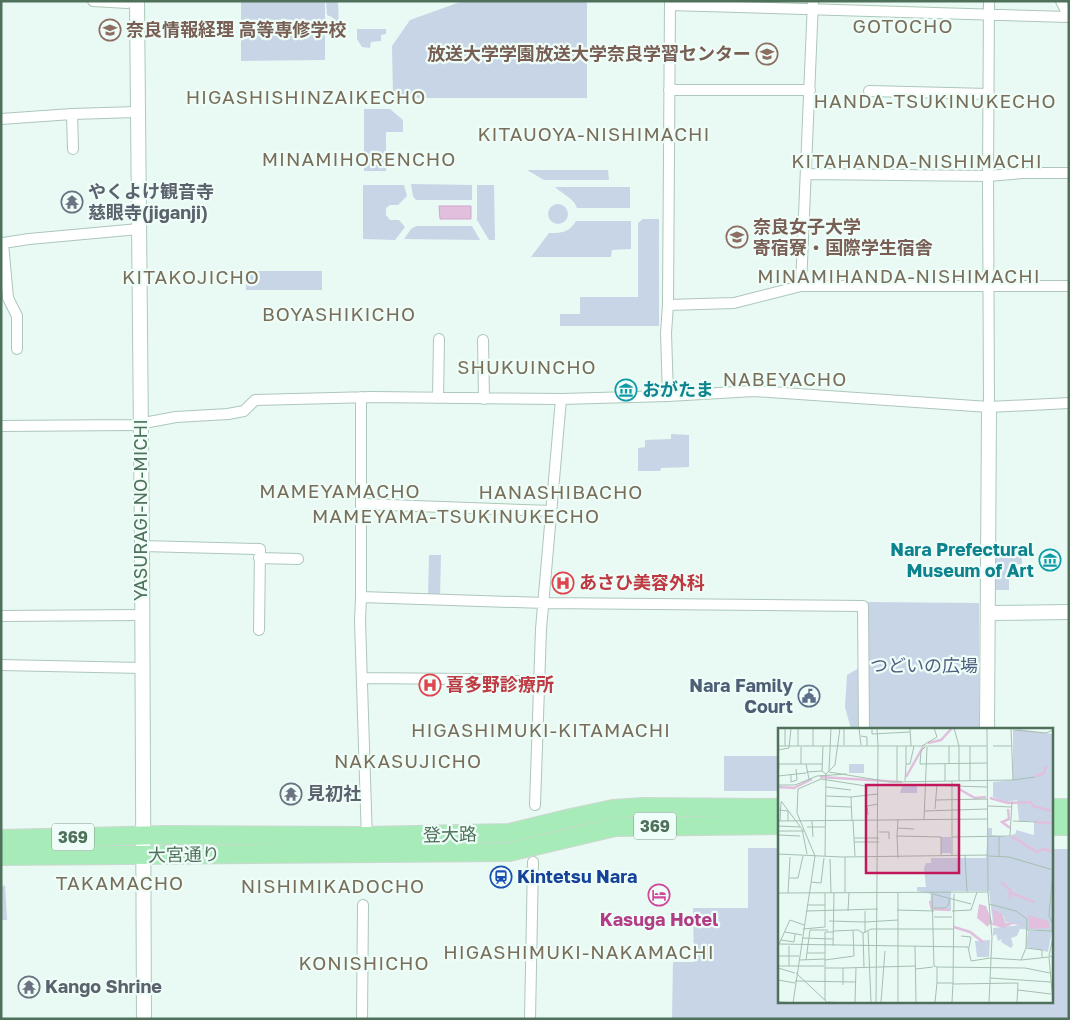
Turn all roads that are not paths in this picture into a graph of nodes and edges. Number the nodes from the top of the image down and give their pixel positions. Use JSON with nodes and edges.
{"nodes":[{"id":1,"x":93,"y":1,"type":"edge"},
{"id":2,"x":989,"y":1,"type":"edge"},
{"id":3,"x":1061,"y":1,"type":"edge"},
{"id":4,"x":132,"y":2,"type":"edge"},
{"id":5,"x":670,"y":3,"type":"edge"},
{"id":6,"x":813,"y":5,"type":"edge"},
{"id":7,"x":989,"y":15,"type":"junction"},
{"id":8,"x":1069,"y":17,"type":"edge"},
{"id":9,"x":669,"y":90,"type":"junction"},
{"id":10,"x":810,"y":90,"type":"junction"},
{"id":11,"x":869,"y":91,"type":"dead end"},
{"id":12,"x":989,"y":94,"type":"junction"},
{"id":13,"x":137,"y":112,"type":"junction"},
{"id":14,"x":72,"y":114,"type":"junction"},
{"id":15,"x":1,"y":120,"type":"edge"},
{"id":16,"x":73,"y":149,"type":"dead end"},
{"id":17,"x":1069,"y":173,"type":"edge"},
{"id":18,"x":807,"y":174,"type":"junction"},
{"id":19,"x":988,"y":176,"type":"junction"},
{"id":20,"x":139,"y":229,"type":"junction"},
{"id":21,"x":801,"y":286,"type":"junction"},
{"id":22,"x":1069,"y":286,"type":"edge"},
{"id":23,"x":989,"y":287,"type":"junction"},
{"id":24,"x":668,"y":305,"type":"junction"},
{"id":25,"x":439,"y":340,"type":"dead end"},
{"id":26,"x":483,"y":340,"type":"dead end"},
{"id":27,"x":18,"y":349,"type":"dead end"},
{"id":28,"x":668,"y":396,"type":"junction"},
{"id":29,"x":361,"y":397,"type":"junction"},
{"id":30,"x":438,"y":398,"type":"junction"},
{"id":31,"x":484,"y":399,"type":"junction"},
{"id":32,"x":561,"y":399,"type":"junction"},
{"id":33,"x":1069,"y":403,"type":"edge"},
{"id":34,"x":989,"y":407,"type":"junction"},
{"id":35,"x":141,"y":422,"type":"junction"},
{"id":36,"x":1,"y":426,"type":"edge"},
{"id":37,"x":361,"y":504,"type":"junction"},
{"id":38,"x":552,"y":511,"type":"junction"},
{"id":39,"x":142,"y":546,"type":"junction"},
{"id":40,"x":260,"y":558,"type":"junction"},
{"id":41,"x":298,"y":559,"type":"dead end"},
{"id":42,"x":361,"y":597,"type":"junction"},
{"id":43,"x":544,"y":603,"type":"junction"},
{"id":44,"x":1069,"y":612,"type":"edge"},
{"id":45,"x":988,"y":613,"type":"junction"},
{"id":46,"x":142,"y":615,"type":"junction"},
{"id":47,"x":1,"y":616,"type":"edge"},
{"id":48,"x":259,"y":630,"type":"dead end"},
{"id":49,"x":1,"y":665,"type":"edge"},
{"id":50,"x":142,"y":668,"type":"junction"},
{"id":51,"x":362,"y":678,"type":"junction"},
{"id":52,"x":540,"y":682,"type":"junction"},
{"id":53,"x":864,"y":728,"type":"edge"},
{"id":54,"x":987,"y":728,"type":"edge"},
{"id":55,"x":535,"y":805,"type":"dead end"},
{"id":56,"x":644,"y":807,"type":"junction"},
{"id":57,"x":778,"y":808,"type":"edge"},
{"id":58,"x":1052,"y":808,"type":"edge"},
{"id":59,"x":1069,"y":808,"type":"edge"},
{"id":60,"x":778,"y":825,"type":"edge"},
{"id":61,"x":644,"y":826,"type":"junction"},
{"id":62,"x":1052,"y":826,"type":"edge"},
{"id":63,"x":1069,"y":826,"type":"edge"},
{"id":64,"x":144,"y":836,"type":"junction"},
{"id":65,"x":1,"y":839,"type":"edge"},
{"id":66,"x":367,"y":844,"type":"junction"},
{"id":67,"x":1,"y":856,"type":"edge"},
{"id":68,"x":143,"y":856,"type":"junction"},
{"id":69,"x":533,"y":862,"type":"dead end"},
{"id":70,"x":362,"y":905,"type":"dead end"},
{"id":71,"x":144,"y":1019,"type":"edge"},
{"id":72,"x":362,"y":1019,"type":"edge"},
{"id":73,"x":530,"y":1019,"type":"edge"}],
"edges":[{"from":1,"to":4,"type":"street"},
{"from":2,"to":7,"type":"street"},
{"from":3,"to":8,"type":"street"},
{"from":4,"to":13,"type":"street","name":"YASURAGI-NO-MICHI"},
{"from":5,"to":6,"type":"street"},
{"from":5,"to":9,"type":"street"},
{"from":6,"to":7,"type":"street"},
{"from":6,"to":10,"type":"street"},
{"from":7,"to":8,"type":"street"},
{"from":7,"to":12,"type":"street"},
{"from":9,"to":10,"type":"street"},
{"from":9,"to":24,"type":"street"},
{"from":10,"to":18,"type":"street"},
{"from":11,"to":12,"type":"street"},
{"from":12,"to":19,"type":"street"},
{"from":13,"to":14,"type":"street"},
{"from":13,"to":20,"type":"street","name":"YASURAGI-NO-MICHI"},
{"from":14,"to":15,"type":"street"},
{"from":14,"to":16,"type":"street"},
{"from":17,"to":19,"type":"street"},
{"from":18,"to":19,"type":"street"},
{"from":18,"to":21,"type":"street"},
{"from":19,"to":23,"type":"street"},
{"from":20,"to":27,"type":"street"},
{"from":20,"to":35,"type":"street","name":"YASURAGI-NO-MICHI"},
{"from":21,"to":23,"type":"street"},
{"from":21,"to":24,"type":"street"},
{"from":22,"to":23,"type":"street"},
{"from":23,"to":34,"type":"street"},
{"from":24,"to":28,"type":"street"},
{"from":25,"to":30,"type":"street"},
{"from":26,"to":31,"type":"street"},
{"from":28,"to":32,"type":"street"},
{"from":28,"to":34,"type":"street"},
{"from":29,"to":30,"type":"street"},
{"from":29,"to":35,"type":"street"},
{"from":29,"to":37,"type":"street"},
{"from":30,"to":31,"type":"street"},
{"from":31,"to":32,"type":"street"},
{"from":32,"to":38,"type":"street"},
{"from":33,"to":34,"type":"street"},
{"from":34,"to":45,"type":"street"},
{"from":35,"to":36,"type":"street"},
{"from":35,"to":39,"type":"street","name":"YASURAGI-NO-MICHI"},
{"from":37,"to":38,"type":"street"},
{"from":37,"to":42,"type":"street"},
{"from":38,"to":43,"type":"street"},
{"from":39,"to":40,"type":"street"},
{"from":39,"to":46,"type":"street","name":"YASURAGI-NO-MICHI"},
{"from":40,"to":41,"type":"street"},
{"from":40,"to":48,"type":"street"},
{"from":42,"to":43,"type":"street"},
{"from":42,"to":51,"type":"street"},
{"from":43,"to":52,"type":"street"},
{"from":43,"to":53,"type":"street"},
{"from":44,"to":45,"type":"street"},
{"from":45,"to":54,"type":"street"},
{"from":46,"to":47,"type":"street"},
{"from":46,"to":50,"type":"street","name":"YASURAGI-NO-MICHI"},
{"from":49,"to":50,"type":"street"},
{"from":50,"to":64,"type":"street","name":"YASURAGI-NO-MICHI"},
{"from":51,"to":52,"type":"street"},
{"from":51,"to":66,"type":"street"},
{"from":52,"to":55,"type":"street"},
{"from":56,"to":57,"type":"highway","number":"369"},
{"from":56,"to":61,"type":"highway"},
{"from":56,"to":66,"type":"highway","name":"登大路","number":"369"},
{"from":58,"to":59,"type":"highway"},
{"from":60,"to":61,"type":"highway","number":"369"},
{"from":61,"to":66,"type":"highway","name":"登大路","number":"369"},
{"from":62,"to":63,"type":"highway"},
{"from":64,"to":65,"type":"highway","name":"大宮通り","number":"369"},
{"from":64,"to":66,"type":"highway","name":"大宮通り","number":"369"},
{"from":64,"to":68,"type":"street","name":"YASURAGI-NO-MICHI"},
{"from":66,"to":68,"type":"highway","name":"大宮通り","number":"369"},
{"from":67,"to":68,"type":"highway","name":"大宮通り","number":"369"},
{"from":68,"to":71,"type":"street","name":"YASURAGI-NO-MICHI"},
{"from":69,"to":73,"type":"street"},
{"from":70,"to":72,"type":"street"}]}
